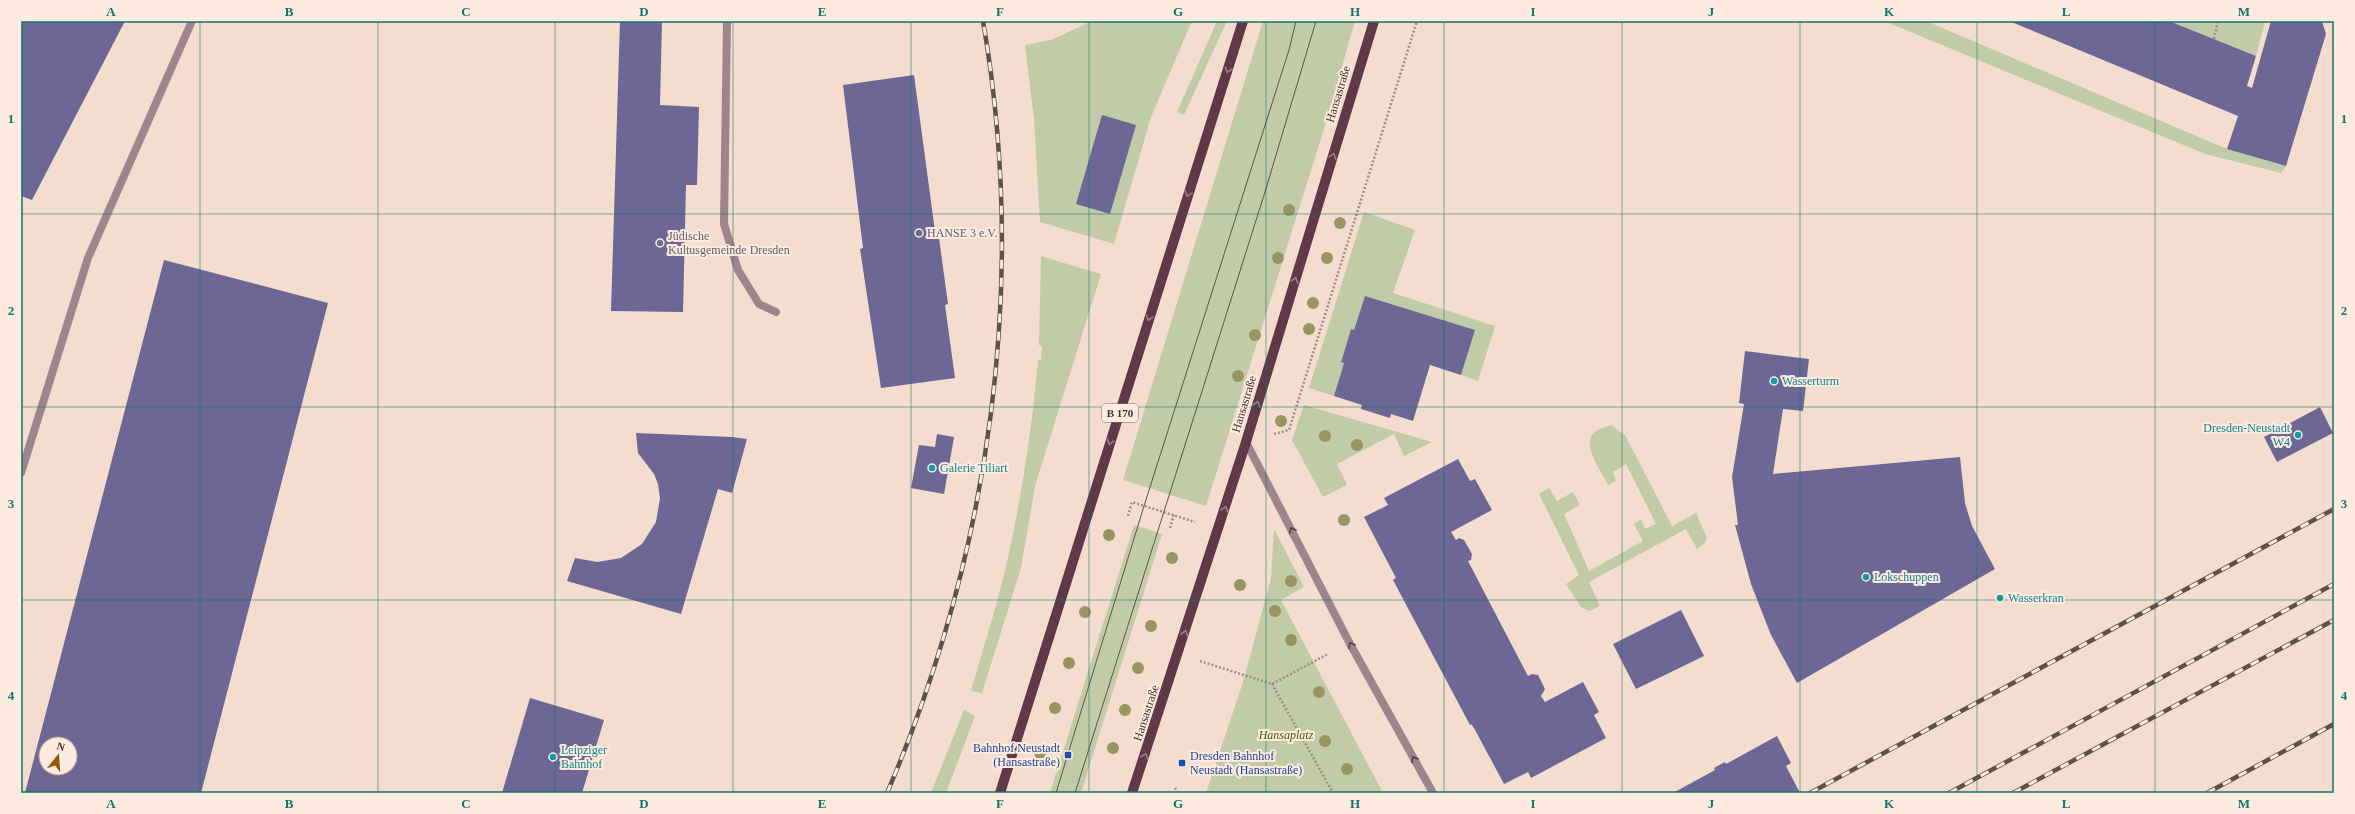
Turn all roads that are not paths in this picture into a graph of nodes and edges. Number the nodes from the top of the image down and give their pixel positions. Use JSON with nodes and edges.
{"nodes":[{"id":1,"x":192,"y":21,"type":"edge"},
{"id":2,"x":727,"y":21,"type":"edge"},
{"id":3,"x":1243,"y":21,"type":"edge"},
{"id":4,"x":1374,"y":21,"type":"edge"},
{"id":5,"x":776,"y":312,"type":"dead end"},
{"id":6,"x":1246,"y":442,"type":"junction"},
{"id":7,"x":21,"y":473,"type":"edge"},
{"id":8,"x":1000,"y":793,"type":"edge"},
{"id":9,"x":1132,"y":793,"type":"edge"},
{"id":10,"x":1433,"y":793,"type":"edge"}],
"edges":[{"from":1,"to":7,"type":"lane"},
{"from":2,"to":5,"type":"lane"},
{"from":3,"to":8,"type":"main road","number":"B 170","one_way":true},
{"from":6,"to":4,"type":"main road","name":"Hansastraße","one_way":true},
{"from":9,"to":6,"type":"main road","name":"Hansastraße","one_way":true},
{"from":10,"to":6,"type":"lane","one_way":true}]}
